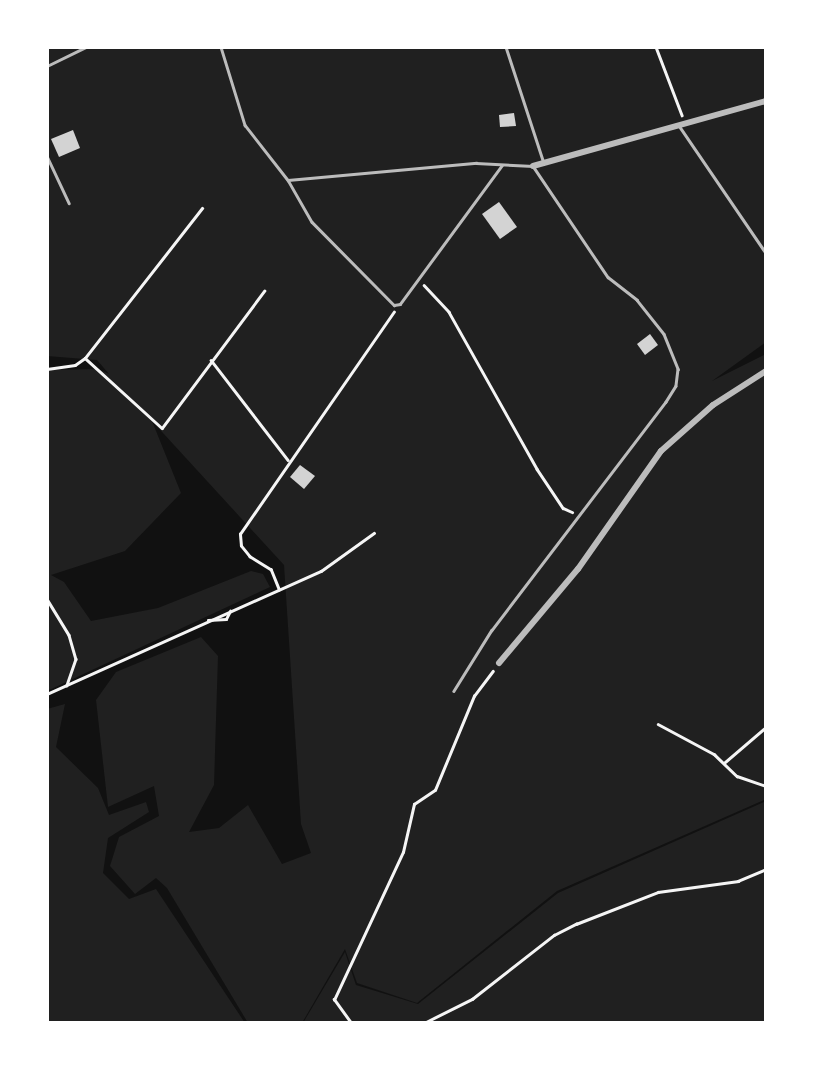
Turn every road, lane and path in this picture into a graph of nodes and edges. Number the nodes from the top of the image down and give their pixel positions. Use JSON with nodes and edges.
{"nodes":[{"id":1,"x":86,"y":47,"type":"edge"},
{"id":2,"x":221,"y":47,"type":"edge"},
{"id":3,"x":506,"y":47,"type":"edge"},
{"id":4,"x":656,"y":47,"type":"edge"},
{"id":5,"x":47,"y":66,"type":"edge"},
{"id":6,"x":766,"y":102,"type":"edge"},
{"id":7,"x":683,"y":126,"type":"junction"},
{"id":8,"x":47,"y":156,"type":"edge"},
{"id":9,"x":544,"y":163,"type":"junction"},
{"id":10,"x":503,"y":165,"type":"junction"},
{"id":11,"x":533,"y":166,"type":"junction"},
{"id":12,"x":288,"y":180,"type":"junction"},
{"id":13,"x":69,"y":203,"type":"dead end"},
{"id":14,"x":202,"y":208,"type":"dead end"},
{"id":15,"x":766,"y":253,"type":"edge"},
{"id":16,"x":418,"y":279,"type":"junction"},
{"id":17,"x":264,"y":290,"type":"dead end"},
{"id":18,"x":400,"y":304,"type":"junction"},
{"id":19,"x":86,"y":358,"type":"junction"},
{"id":20,"x":211,"y":360,"type":"junction"},
{"id":21,"x":47,"y":369,"type":"edge"},
{"id":22,"x":766,"y":371,"type":"edge"},
{"id":23,"x":289,"y":461,"type":"junction"},
{"id":24,"x":578,"y":516,"type":"junction"},
{"id":25,"x":374,"y":533,"type":"dead end"},
{"id":26,"x":279,"y":590,"type":"junction"},
{"id":27,"x":47,"y":599,"type":"edge"},
{"id":28,"x":499,"y":663,"type":"joint"},
{"id":29,"x":67,"y":685,"type":"junction"},
{"id":30,"x":454,"y":691,"type":"dead end"},
{"id":31,"x":47,"y":694,"type":"edge"},
{"id":32,"x":658,"y":724,"type":"dead end"},
{"id":33,"x":766,"y":727,"type":"edge"},
{"id":34,"x":724,"y":763,"type":"junction"},
{"id":35,"x":766,"y":786,"type":"edge"},
{"id":36,"x":766,"y":869,"type":"edge"},
{"id":37,"x":351,"y":1023,"type":"edge"},
{"id":38,"x":424,"y":1023,"type":"edge"}],
"edges":[{"from":1,"to":5,"type":"lane"},
{"from":2,"to":12,"type":"lane"},
{"from":3,"to":9,"type":"lane"},
{"from":4,"to":7,"type":"path"},
{"from":6,"to":7,"type":"street"},
{"from":7,"to":9,"type":"street"},
{"from":7,"to":15,"type":"lane"},
{"from":8,"to":13,"type":"lane"},
{"from":9,"to":11,"type":"street"},
{"from":10,"to":11,"type":"lane"},
{"from":10,"to":12,"type":"lane"},
{"from":10,"to":16,"type":"lane"},
{"from":11,"to":24,"type":"lane"},
{"from":12,"to":18,"type":"lane"},
{"from":14,"to":19,"type":"path"},
{"from":16,"to":18,"type":"lane"},
{"from":16,"to":24,"type":"path"},
{"from":17,"to":20,"type":"path"},
{"from":18,"to":23,"type":"path"},
{"from":19,"to":20,"type":"path"},
{"from":19,"to":21,"type":"path"},
{"from":20,"to":23,"type":"path"},
{"from":22,"to":28,"type":"street"},
{"from":23,"to":26,"type":"path"},
{"from":24,"to":30,"type":"lane"},
{"from":25,"to":26,"type":"path"},
{"from":26,"to":29,"type":"path"},
{"from":27,"to":29,"type":"path"},
{"from":28,"to":37,"type":"path"},
{"from":29,"to":31,"type":"path"},
{"from":32,"to":34,"type":"path"},
{"from":33,"to":34,"type":"path"},
{"from":34,"to":35,"type":"path"},
{"from":36,"to":38,"type":"path"}]}
